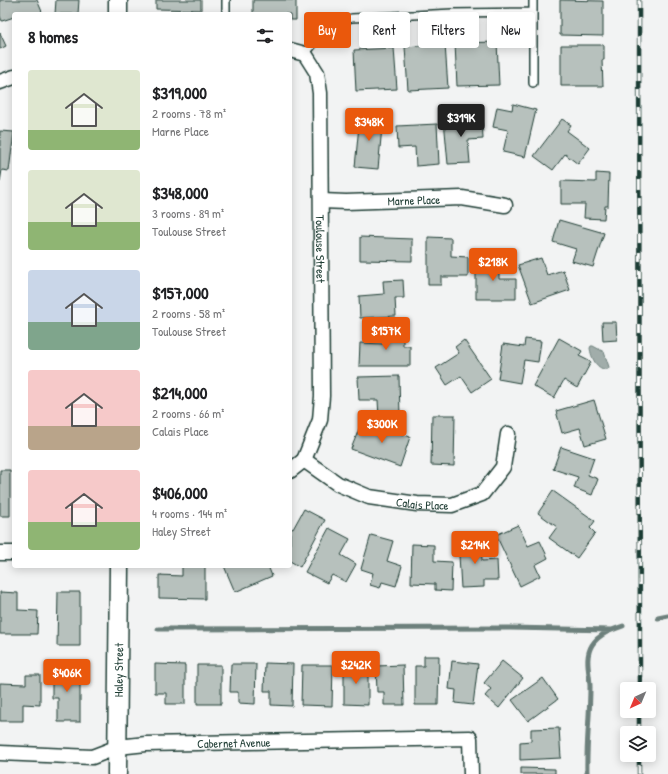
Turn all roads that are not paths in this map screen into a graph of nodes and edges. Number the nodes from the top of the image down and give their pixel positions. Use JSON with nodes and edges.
{"nodes":[{"id":1,"x":118,"y":0,"type":"edge"},
{"id":2,"x":226,"y":0,"type":"edge"},
{"id":3,"x":533,"y":0,"type":"edge"},
{"id":4,"x":118,"y":12,"type":"edge"},
{"id":5,"x":226,"y":12,"type":"edge"},
{"id":6,"x":533,"y":12,"type":"edge"},
{"id":7,"x":487,"y":13,"type":"edge"},
{"id":8,"x":533,"y":48,"type":"edge"},
{"id":9,"x":292,"y":51,"type":"edge"},
{"id":10,"x":305,"y":54,"type":"junction"},
{"id":11,"x":12,"y":77,"type":"edge"},
{"id":12,"x":0,"y":82,"type":"edge"},
{"id":13,"x":533,"y":83,"type":"dead end"},
{"id":14,"x":322,"y":201,"type":"junction"},
{"id":15,"x":505,"y":205,"type":"dead end"},
{"id":16,"x":508,"y":434,"type":"dead end"},
{"id":17,"x":304,"y":460,"type":"junction"},
{"id":18,"x":292,"y":469,"type":"edge"},
{"id":19,"x":0,"y":552,"type":"edge"},
{"id":20,"x":12,"y":553,"type":"edge"},
{"id":21,"x":119,"y":568,"type":"edge"},
{"id":22,"x":118,"y":747,"type":"junction"},
{"id":23,"x":0,"y":753,"type":"edge"},
{"id":24,"x":117,"y":774,"type":"edge"},
{"id":25,"x":471,"y":774,"type":"edge"}],
"edges":[{"from":1,"to":4,"type":"street"},
{"from":2,"to":5,"type":"lane"},
{"from":3,"to":6,"type":"lane"},
{"from":7,"to":10,"type":"lane"},
{"from":8,"to":13,"type":"lane"},
{"from":9,"to":10,"type":"street"},
{"from":10,"to":14,"type":"street","name":"Toulouse Street"},
{"from":11,"to":12,"type":"street"},
{"from":14,"to":15,"type":"street","name":"Marne Place"},
{"from":14,"to":17,"type":"street","name":"Toulouse Street"},
{"from":16,"to":17,"type":"street","name":"Calais Place"},
{"from":17,"to":18,"type":"street"},
{"from":19,"to":20,"type":"street"},
{"from":21,"to":22,"type":"street","name":"Haley Street"},
{"from":22,"to":23,"type":"street","name":"Cabernet Avenue"},
{"from":22,"to":24,"type":"street","name":"Haley Street"},
{"from":22,"to":25,"type":"street","name":"Cabernet Avenue"}]}
